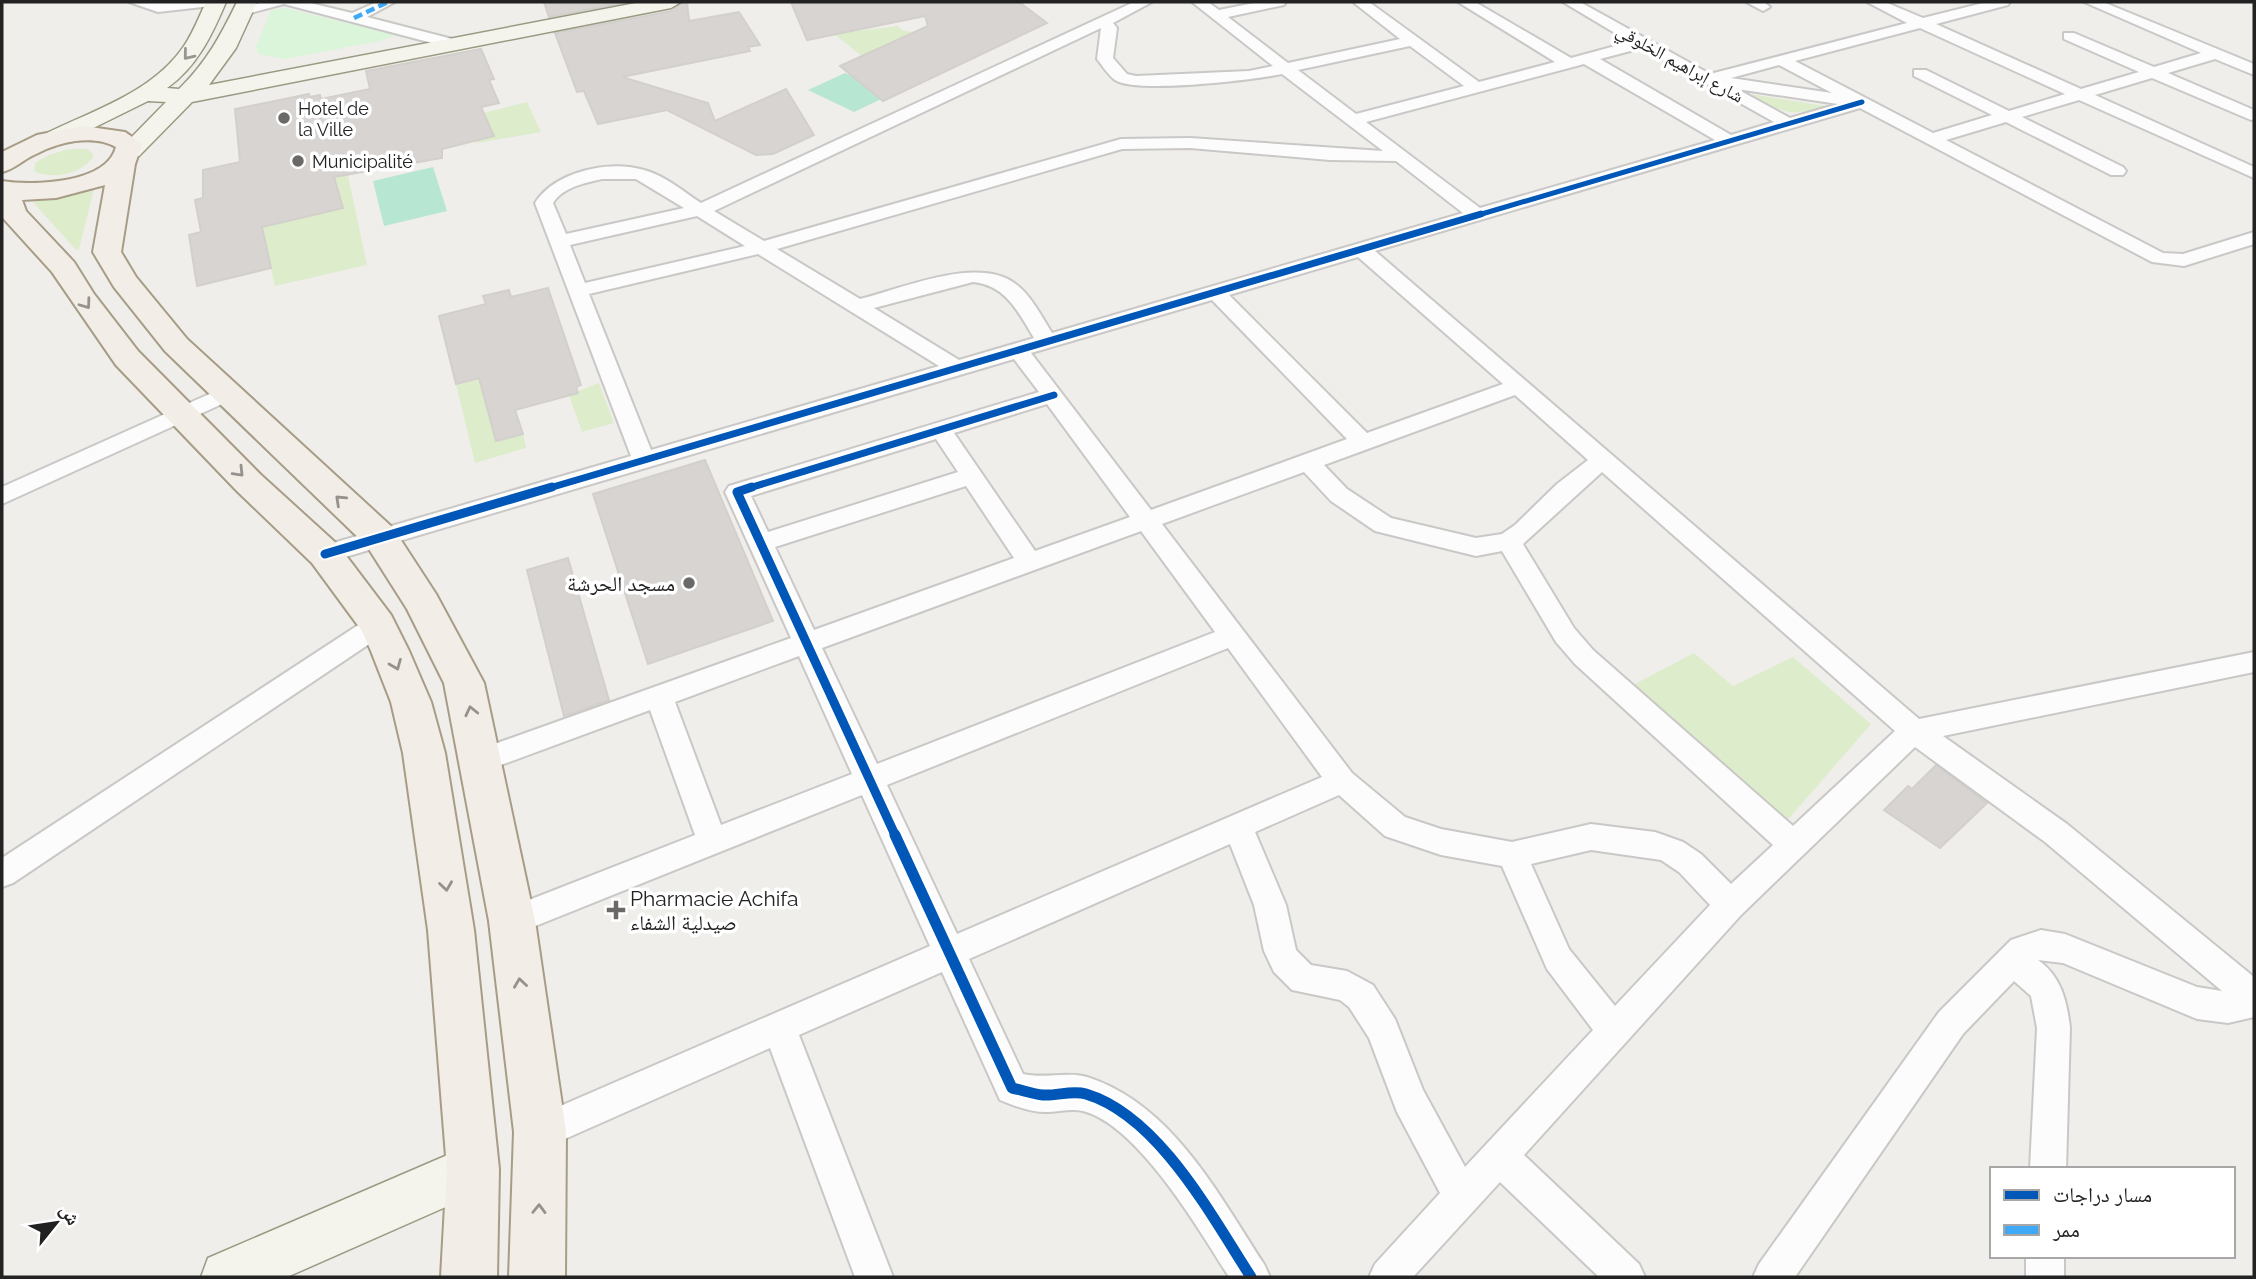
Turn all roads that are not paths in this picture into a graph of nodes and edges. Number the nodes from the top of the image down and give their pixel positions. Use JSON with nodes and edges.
{"nodes":[{"id":1,"x":136,"y":2,"type":"edge"},
{"id":2,"x":211,"y":2,"type":"edge"},
{"id":3,"x":216,"y":2,"type":"edge"},
{"id":4,"x":278,"y":2,"type":"edge"},
{"id":5,"x":290,"y":2,"type":"edge"},
{"id":6,"x":388,"y":2,"type":"edge"},
{"id":7,"x":671,"y":2,"type":"edge"},
{"id":8,"x":1145,"y":2,"type":"edge"},
{"id":9,"x":1199,"y":2,"type":"edge"},
{"id":10,"x":1279,"y":2,"type":"edge"},
{"id":11,"x":1392,"y":2,"type":"edge"},
{"id":12,"x":1465,"y":2,"type":"edge"},
{"id":13,"x":1572,"y":2,"type":"edge"},
{"id":14,"x":1874,"y":2,"type":"edge"},
{"id":15,"x":2003,"y":2,"type":"edge"},
{"id":16,"x":2091,"y":2,"type":"edge"},
{"id":17,"x":1364,"y":5,"type":"edge"},
{"id":18,"x":245,"y":6,"type":"edge"},
{"id":19,"x":1216,"y":15,"type":"junction"},
{"id":20,"x":354,"y":18,"type":"junction"},
{"id":21,"x":1104,"y":20,"type":"junction"},
{"id":22,"x":1922,"y":23,"type":"junction"},
{"id":23,"x":2069,"y":36,"type":"dead end"},
{"id":24,"x":1411,"y":41,"type":"junction"},
{"id":25,"x":1644,"y":43,"type":"junction"},
{"id":26,"x":455,"y":44,"type":"junction"},
{"id":27,"x":225,"y":48,"type":"junction"},
{"id":28,"x":2216,"y":54,"type":"junction"},
{"id":29,"x":1586,"y":58,"type":"junction"},
{"id":30,"x":1779,"y":59,"type":"junction"},
{"id":31,"x":1569,"y":62,"type":"junction"},
{"id":32,"x":1286,"y":69,"type":"junction"},
{"id":33,"x":2254,"y":70,"type":"edge"},
{"id":34,"x":1920,"y":73,"type":"dead end"},
{"id":35,"x":2158,"y":73,"type":"junction"},
{"id":36,"x":293,"y":75,"type":"junction"},
{"id":37,"x":1709,"y":79,"type":"junction"},
{"id":38,"x":1476,"y":87,"type":"junction"},
{"id":39,"x":142,"y":94,"type":"junction"},
{"id":40,"x":2082,"y":94,"type":"junction"},
{"id":41,"x":186,"y":96,"type":"junction"},
{"id":42,"x":1861,"y":102,"type":"junction"},
{"id":43,"x":2004,"y":115,"type":"junction"},
{"id":44,"x":2251,"y":115,"type":"dead end"},
{"id":45,"x":1352,"y":121,"type":"junction"},
{"id":46,"x":1789,"y":124,"type":"junction"},
{"id":47,"x":1931,"y":139,"type":"junction"},
{"id":48,"x":50,"y":140,"type":"junction"},
{"id":49,"x":1729,"y":141,"type":"junction"},
{"id":50,"x":2,"y":149,"type":"edge"},
{"id":51,"x":1399,"y":156,"type":"junction"},
{"id":52,"x":126,"y":157,"type":"junction"},
{"id":53,"x":2117,"y":171,"type":"dead end"},
{"id":54,"x":2254,"y":173,"type":"edge"},
{"id":55,"x":3,"y":181,"type":"edge"},
{"id":56,"x":701,"y":210,"type":"junction"},
{"id":57,"x":1477,"y":215,"type":"junction"},
{"id":58,"x":2254,"y":238,"type":"edge"},
{"id":59,"x":561,"y":241,"type":"junction"},
{"id":60,"x":760,"y":248,"type":"junction"},
{"id":61,"x":1361,"y":249,"type":"junction"},
{"id":62,"x":107,"y":253,"type":"junction"},
{"id":63,"x":64,"y":268,"type":"junction"},
{"id":64,"x":580,"y":290,"type":"junction"},
{"id":65,"x":1215,"y":292,"type":"junction"},
{"id":66,"x":858,"y":306,"type":"junction"},
{"id":67,"x":1047,"y":342,"type":"junction"},
{"id":68,"x":1018,"y":350,"type":"junction"},
{"id":69,"x":957,"y":368,"type":"junction"},
{"id":70,"x":1518,"y":386,"type":"junction"},
{"id":71,"x":225,"y":394,"type":"junction"},
{"id":72,"x":1054,"y":396,"type":"junction"},
{"id":73,"x":184,"y":415,"type":"junction"},
{"id":74,"x":941,"y":430,"type":"junction"},
{"id":75,"x":1363,"y":442,"type":"junction"},
{"id":76,"x":644,"y":460,"type":"junction"},
{"id":77,"x":1603,"y":460,"type":"junction"},
{"id":78,"x":1308,"y":462,"type":"junction"},
{"id":79,"x":972,"y":476,"type":"junction"},
{"id":80,"x":2,"y":496,"type":"edge"},
{"id":81,"x":1148,"y":520,"type":"junction"},
{"id":82,"x":380,"y":537,"type":"junction"},
{"id":83,"x":1509,"y":541,"type":"junction"},
{"id":84,"x":760,"y":543,"type":"junction"},
{"id":85,"x":326,"y":554,"type":"junction"},
{"id":86,"x":1030,"y":563,"type":"junction"},
{"id":87,"x":378,"y":625,"type":"junction"},
{"id":88,"x":1234,"y":635,"type":"junction"},
{"id":89,"x":806,"y":643,"type":"junction"},
{"id":90,"x":2254,"y":662,"type":"edge"},
{"id":91,"x":659,"y":696,"type":"junction"},
{"id":92,"x":1914,"y":731,"type":"junction"},
{"id":93,"x":482,"y":760,"type":"junction"},
{"id":94,"x":869,"y":780,"type":"junction"},
{"id":95,"x":1342,"y":781,"type":"junction"},
{"id":96,"x":1238,"y":826,"type":"junction"},
{"id":97,"x":712,"y":842,"type":"junction"},
{"id":98,"x":1792,"y":844,"type":"junction"},
{"id":99,"x":1512,"y":855,"type":"junction"},
{"id":100,"x":2,"y":874,"type":"edge"},
{"id":101,"x":1730,"y":905,"type":"junction"},
{"id":102,"x":512,"y":921,"type":"junction"},
{"id":103,"x":950,"y":953,"type":"junction"},
{"id":104,"x":2008,"y":961,"type":"junction"},
{"id":105,"x":2254,"y":999,"type":"edge"},
{"id":106,"x":779,"y":1027,"type":"junction"},
{"id":107,"x":1613,"y":1030,"type":"junction"},
{"id":108,"x":540,"y":1132,"type":"junction"},
{"id":109,"x":1499,"y":1156,"type":"junction"},
{"id":110,"x":2048,"y":1167,"type":"edge"},
{"id":111,"x":473,"y":1169,"type":"junction"},
{"id":112,"x":1462,"y":1197,"type":"junction"},
{"id":113,"x":2045,"y":1258,"type":"edge"},
{"id":114,"x":228,"y":1277,"type":"edge"},
{"id":115,"x":469,"y":1277,"type":"edge"},
{"id":116,"x":537,"y":1277,"type":"edge"},
{"id":117,"x":874,"y":1277,"type":"edge"},
{"id":118,"x":1251,"y":1277,"type":"edge"},
{"id":119,"x":1388,"y":1277,"type":"edge"},
{"id":120,"x":1626,"y":1277,"type":"edge"},
{"id":121,"x":1772,"y":1277,"type":"edge"},
{"id":122,"x":2045,"y":1277,"type":"edge"}],
"edges":[{"from":1,"to":2,"type":"street"},
{"from":3,"to":39,"type":"main road","one_way":true},
{"from":4,"to":18,"type":"street"},
{"from":5,"to":20,"type":"street"},
{"from":6,"to":20,"type":"street"},
{"from":7,"to":26,"type":"main road"},
{"from":8,"to":21,"type":"street"},
{"from":9,"to":19,"type":"street"},
{"from":10,"to":19,"type":"street"},
{"from":11,"to":17,"type":"street"},
{"from":12,"to":31,"type":"street"},
{"from":13,"to":25,"type":"street","name":"شارع إبراهيم الخلوقي"},
{"from":14,"to":22,"type":"street"},
{"from":15,"to":22,"type":"street"},
{"from":16,"to":28,"type":"street"},
{"from":17,"to":24,"type":"street"},
{"from":18,"to":27,"type":"main road"},
{"from":19,"to":32,"type":"street"},
{"from":20,"to":26,"type":"street"},
{"from":21,"to":32,"type":"street"},
{"from":21,"to":56,"type":"street"},
{"from":22,"to":30,"type":"street"},
{"from":22,"to":40,"type":"street"},
{"from":23,"to":35,"type":"street"},
{"from":24,"to":32,"type":"street"},
{"from":24,"to":38,"type":"street"},
{"from":25,"to":29,"type":"street"},
{"from":25,"to":37,"type":"street","name":"شارع إبراهيم الخلوقي"},
{"from":26,"to":36,"type":"main road"},
{"from":27,"to":36,"type":"main road"},
{"from":27,"to":41,"type":"main road"},
{"from":28,"to":33,"type":"street"},
{"from":28,"to":35,"type":"street"},
{"from":29,"to":31,"type":"street"},
{"from":29,"to":49,"type":"street"},
{"from":30,"to":37,"type":"street"},
{"from":30,"to":42,"type":"street"},
{"from":31,"to":38,"type":"street"},
{"from":32,"to":45,"type":"street"},
{"from":34,"to":43,"type":"street"},
{"from":35,"to":40,"type":"street"},
{"from":35,"to":44,"type":"street"},
{"from":36,"to":41,"type":"main road"},
{"from":37,"to":42,"type":"street"},
{"from":37,"to":46,"type":"street","name":"شارع إبراهيم الخلوقي"},
{"from":38,"to":45,"type":"street"},
{"from":39,"to":41,"type":"main road"},
{"from":39,"to":48,"type":"main road"},
{"from":40,"to":43,"type":"street"},
{"from":40,"to":54,"type":"street"},
{"from":41,"to":52,"type":"main road"},
{"from":42,"to":46,"type":"street"},
{"from":42,"to":47,"type":"street"},
{"from":43,"to":47,"type":"street"},
{"from":43,"to":53,"type":"street"},
{"from":45,"to":51,"type":"street"},
{"from":46,"to":49,"type":"street"},
{"from":47,"to":58,"type":"street"},
{"from":48,"to":50,"type":"main road"},
{"from":48,"to":52,"type":"main road"},
{"from":48,"to":55,"type":"main road"},
{"from":49,"to":57,"type":"street"},
{"from":51,"to":57,"type":"street"},
{"from":51,"to":60,"type":"street"},
{"from":52,"to":55,"type":"main road"},
{"from":52,"to":62,"type":"main road"},
{"from":55,"to":63,"type":"main road"},
{"from":56,"to":59,"type":"street"},
{"from":56,"to":59,"type":"street"},
{"from":56,"to":60,"type":"street"},
{"from":57,"to":61,"type":"street"},
{"from":59,"to":64,"type":"street"},
{"from":60,"to":64,"type":"street"},
{"from":60,"to":66,"type":"street"},
{"from":61,"to":65,"type":"street"},
{"from":61,"to":70,"type":"street"},
{"from":62,"to":63,"type":"main road"},
{"from":62,"to":71,"type":"main road"},
{"from":63,"to":73,"type":"main road","one_way":true},
{"from":64,"to":76,"type":"street"},
{"from":65,"to":67,"type":"street"},
{"from":65,"to":75,"type":"street"},
{"from":66,"to":67,"type":"street"},
{"from":66,"to":69,"type":"street"},
{"from":67,"to":68,"type":"street"},
{"from":68,"to":69,"type":"street"},
{"from":68,"to":72,"type":"street"},
{"from":69,"to":76,"type":"street"},
{"from":70,"to":75,"type":"street"},
{"from":70,"to":77,"type":"street"},
{"from":71,"to":73,"type":"street"},
{"from":82,"to":71,"type":"main road","one_way":true},
{"from":72,"to":74,"type":"street"},
{"from":72,"to":81,"type":"street"},
{"from":73,"to":80,"type":"street"},
{"from":73,"to":85,"type":"main road","one_way":true},
{"from":74,"to":79,"type":"street"},
{"from":74,"to":84,"type":"street"},
{"from":75,"to":78,"type":"street"},
{"from":76,"to":82,"type":"street"},
{"from":77,"to":83,"type":"street"},
{"from":77,"to":92,"type":"street"},
{"from":78,"to":81,"type":"street"},
{"from":78,"to":83,"type":"street"},
{"from":79,"to":84,"type":"street"},
{"from":79,"to":86,"type":"street"},
{"from":81,"to":86,"type":"street"},
{"from":81,"to":88,"type":"street"},
{"from":82,"to":85,"type":"street"},
{"from":93,"to":82,"type":"main road","one_way":true},
{"from":83,"to":98,"type":"street"},
{"from":84,"to":89,"type":"street"},
{"from":85,"to":87,"type":"main road"},
{"from":86,"to":89,"type":"street"},
{"from":87,"to":100,"type":"street"},
{"from":87,"to":111,"type":"main road","one_way":true},
{"from":88,"to":94,"type":"street"},
{"from":88,"to":95,"type":"street"},
{"from":89,"to":91,"type":"street"},
{"from":89,"to":94,"type":"street"},
{"from":90,"to":92,"type":"street"},
{"from":91,"to":93,"type":"street"},
{"from":91,"to":97,"type":"street"},
{"from":92,"to":98,"type":"street"},
{"from":92,"to":105,"type":"street"},
{"from":93,"to":102,"type":"main road"},
{"from":94,"to":97,"type":"street"},
{"from":94,"to":103,"type":"street"},
{"from":95,"to":96,"type":"street"},
{"from":95,"to":99,"type":"street"},
{"from":96,"to":103,"type":"street"},
{"from":96,"to":112,"type":"street"},
{"from":97,"to":102,"type":"street"},
{"from":98,"to":101,"type":"street"},
{"from":99,"to":101,"type":"street"},
{"from":99,"to":107,"type":"street"},
{"from":101,"to":107,"type":"street"},
{"from":108,"to":102,"type":"main road","one_way":true},
{"from":103,"to":106,"type":"street"},
{"from":103,"to":118,"type":"street"},
{"from":104,"to":105,"type":"street"},
{"from":104,"to":110,"type":"street"},
{"from":104,"to":121,"type":"street"},
{"from":106,"to":108,"type":"street"},
{"from":106,"to":117,"type":"street"},
{"from":107,"to":109,"type":"street"},
{"from":116,"to":108,"type":"main road","one_way":true},
{"from":109,"to":112,"type":"street"},
{"from":109,"to":120,"type":"street"},
{"from":111,"to":114,"type":"main road"},
{"from":111,"to":115,"type":"main road"},
{"from":112,"to":119,"type":"street"},
{"from":113,"to":122,"type":"street"}]}
